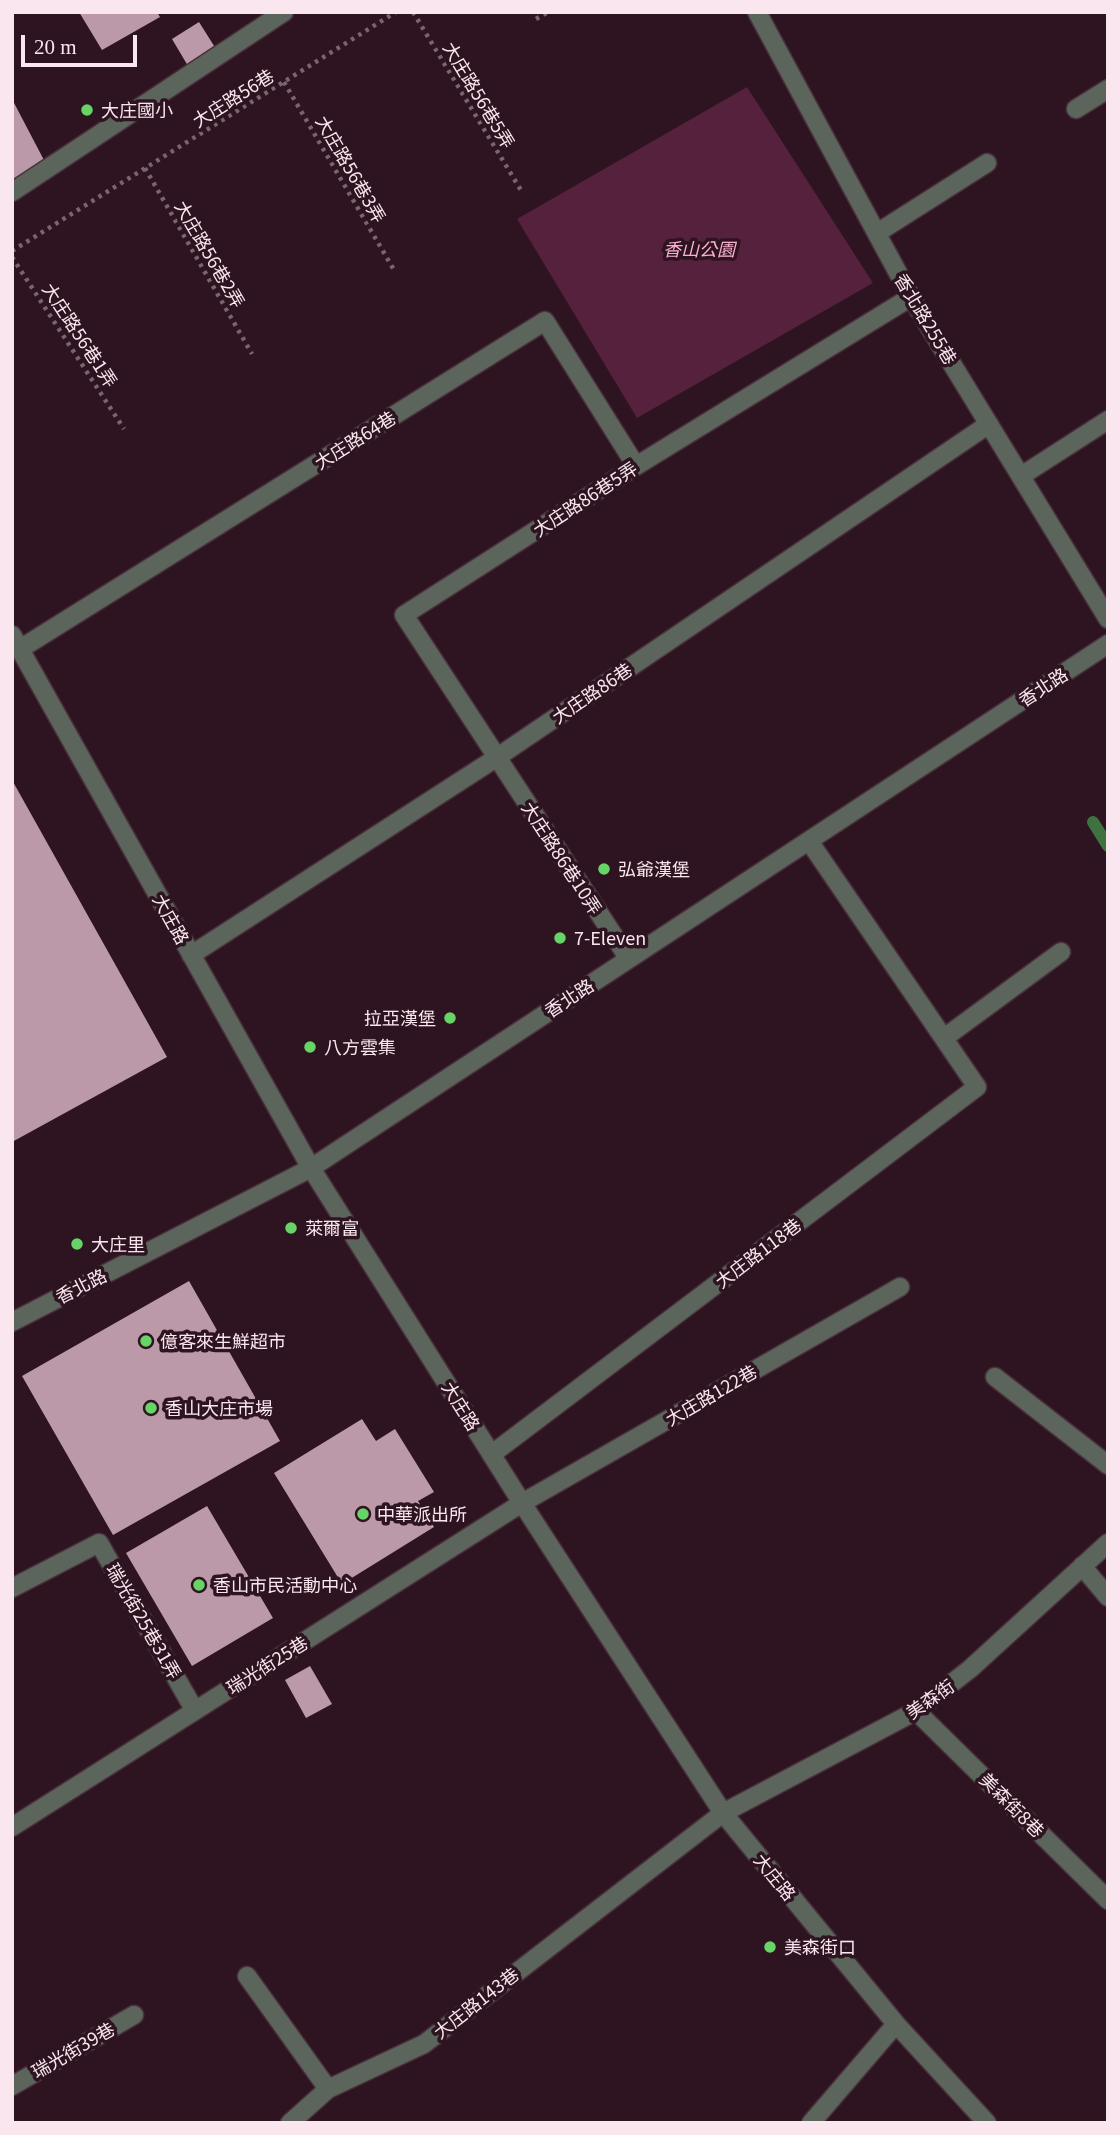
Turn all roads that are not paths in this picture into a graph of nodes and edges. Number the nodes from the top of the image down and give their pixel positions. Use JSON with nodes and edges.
{"nodes":[{"id":1,"x":284,"y":12,"type":"edge"},
{"id":2,"x":757,"y":12,"type":"edge"},
{"id":3,"x":1108,"y":89,"type":"edge"},
{"id":4,"x":1076,"y":109,"type":"dead end"},
{"id":5,"x":986,"y":163,"type":"dead end"},
{"id":6,"x":12,"y":192,"type":"edge"},
{"id":7,"x":877,"y":233,"type":"junction"},
{"id":8,"x":911,"y":297,"type":"junction"},
{"id":9,"x":1108,"y":420,"type":"edge"},
{"id":10,"x":989,"y":424,"type":"junction"},
{"id":11,"x":636,"y":466,"type":"junction"},
{"id":12,"x":1021,"y":476,"type":"junction"},
{"id":13,"x":1108,"y":619,"type":"edge"},
{"id":14,"x":16,"y":642,"type":"edge"},
{"id":15,"x":1108,"y":644,"type":"edge"},
{"id":16,"x":496,"y":758,"type":"junction"},
{"id":17,"x":809,"y":841,"type":"junction"},
{"id":18,"x":1061,"y":951,"type":"dead end"},
{"id":19,"x":191,"y":955,"type":"junction"},
{"id":20,"x":629,"y":959,"type":"junction"},
{"id":21,"x":944,"y":1038,"type":"junction"},
{"id":22,"x":311,"y":1168,"type":"junction"},
{"id":23,"x":900,"y":1287,"type":"dead end"},
{"id":24,"x":12,"y":1322,"type":"edge"},
{"id":25,"x":995,"y":1377,"type":"dead end"},
{"id":26,"x":492,"y":1454,"type":"junction"},
{"id":27,"x":1108,"y":1465,"type":"edge"},
{"id":28,"x":522,"y":1503,"type":"junction"},
{"id":29,"x":1108,"y":1543,"type":"edge"},
{"id":30,"x":1082,"y":1566,"type":"junction"},
{"id":31,"x":12,"y":1588,"type":"edge"},
{"id":32,"x":1108,"y":1597,"type":"edge"},
{"id":33,"x":195,"y":1711,"type":"junction"},
{"id":34,"x":916,"y":1711,"type":"junction"},
{"id":35,"x":723,"y":1814,"type":"junction"},
{"id":36,"x":12,"y":1827,"type":"edge"},
{"id":37,"x":1108,"y":1900,"type":"edge"},
{"id":38,"x":247,"y":1976,"type":"dead end"},
{"id":39,"x":134,"y":2015,"type":"dead end"},
{"id":40,"x":896,"y":2024,"type":"junction"},
{"id":41,"x":12,"y":2086,"type":"edge"},
{"id":42,"x":328,"y":2089,"type":"junction"},
{"id":43,"x":290,"y":2123,"type":"edge"},
{"id":44,"x":811,"y":2123,"type":"edge"},
{"id":45,"x":987,"y":2123,"type":"edge"}],
"edges":[{"from":1,"to":6,"type":"street"},
{"from":2,"to":7,"type":"street","name":"香北路255巷"},
{"from":3,"to":4,"type":"street"},
{"from":5,"to":7,"type":"street"},
{"from":7,"to":8,"type":"street","name":"香北路255巷"},
{"from":8,"to":10,"type":"street","name":"香北路255巷"},
{"from":8,"to":11,"type":"street","name":"大庄路86巷5弄"},
{"from":9,"to":12,"type":"street"},
{"from":10,"to":12,"type":"street","name":"香北路255巷"},
{"from":10,"to":16,"type":"street","name":"大庄路86巷"},
{"from":11,"to":14,"type":"street","name":"大庄路64巷"},
{"from":11,"to":16,"type":"street","name":"大庄路86巷5弄"},
{"from":12,"to":13,"type":"street","name":"香北路255巷"},
{"from":14,"to":19,"type":"street","name":"大庄路"},
{"from":15,"to":17,"type":"street","name":"香北路"},
{"from":16,"to":19,"type":"street","name":"大庄路86巷"},
{"from":16,"to":20,"type":"street","name":"大庄路86巷10弄"},
{"from":17,"to":20,"type":"street","name":"香北路"},
{"from":17,"to":21,"type":"street","name":"大庄路118巷"},
{"from":18,"to":21,"type":"street"},
{"from":19,"to":22,"type":"street","name":"大庄路"},
{"from":20,"to":22,"type":"street","name":"香北路"},
{"from":21,"to":26,"type":"street","name":"大庄路118巷"},
{"from":22,"to":24,"type":"street","name":"香北路"},
{"from":22,"to":26,"type":"street","name":"大庄路"},
{"from":23,"to":28,"type":"street","name":"大庄路122巷"},
{"from":25,"to":27,"type":"street"},
{"from":26,"to":28,"type":"street","name":"大庄路"},
{"from":28,"to":33,"type":"street","name":"瑞光街25巷"},
{"from":28,"to":35,"type":"street","name":"大庄路"},
{"from":29,"to":30,"type":"street","name":"美森街"},
{"from":30,"to":32,"type":"street"},
{"from":30,"to":34,"type":"street","name":"美森街"},
{"from":31,"to":33,"type":"street","name":"瑞光街25巷31弄"},
{"from":33,"to":36,"type":"street","name":"瑞光街25巷"},
{"from":34,"to":35,"type":"street","name":"美森街"},
{"from":34,"to":37,"type":"street","name":"美森街8巷"},
{"from":35,"to":40,"type":"street","name":"大庄路"},
{"from":35,"to":42,"type":"street","name":"大庄路143巷"},
{"from":38,"to":42,"type":"street"},
{"from":39,"to":41,"type":"street","name":"瑞光街39巷"},
{"from":40,"to":44,"type":"street"},
{"from":40,"to":45,"type":"street","name":"大庄路"},
{"from":42,"to":43,"type":"street","name":"大庄路143巷"}]}
